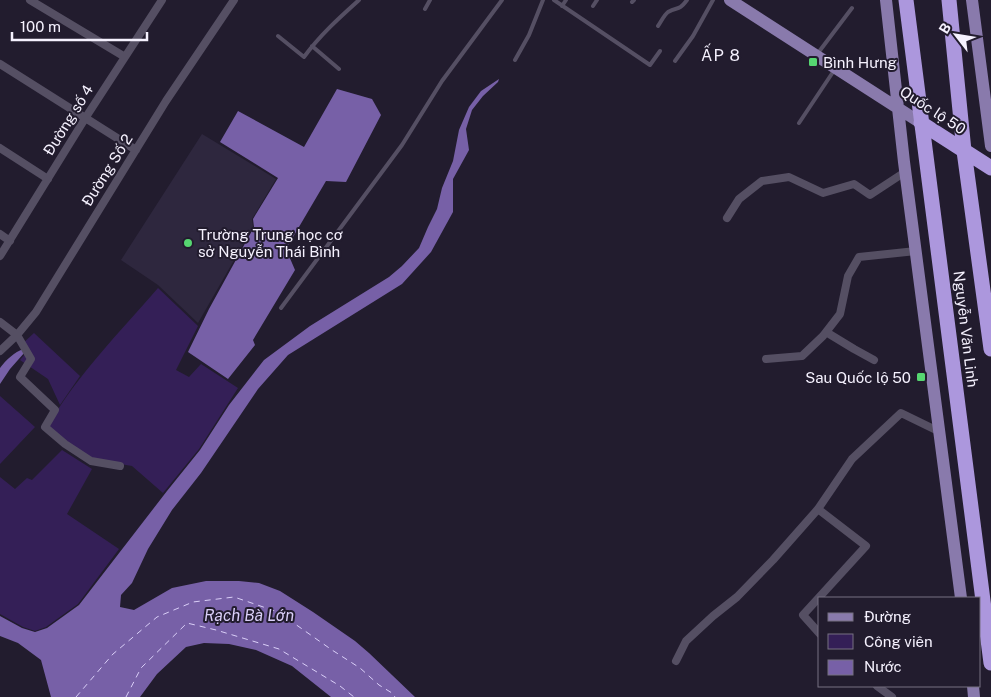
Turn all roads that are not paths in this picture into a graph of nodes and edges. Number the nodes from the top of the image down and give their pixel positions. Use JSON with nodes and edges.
{"nodes":[{"id":1,"x":30,"y":0,"type":"edge"},
{"id":2,"x":162,"y":0,"type":"edge"},
{"id":3,"x":234,"y":0,"type":"edge"},
{"id":4,"x":359,"y":0,"type":"edge"},
{"id":5,"x":430,"y":0,"type":"edge"},
{"id":6,"x":502,"y":0,"type":"edge"},
{"id":7,"x":543,"y":0,"type":"edge"},
{"id":8,"x":554,"y":0,"type":"edge"},
{"id":9,"x":566,"y":0,"type":"edge"},
{"id":10,"x":597,"y":0,"type":"edge"},
{"id":11,"x":686,"y":0,"type":"edge"},
{"id":12,"x":713,"y":0,"type":"edge"},
{"id":13,"x":730,"y":0,"type":"edge"},
{"id":14,"x":886,"y":0,"type":"edge"},
{"id":15,"x":906,"y":0,"type":"edge"},
{"id":16,"x":949,"y":0,"type":"edge"},
{"id":17,"x":972,"y":0,"type":"edge"},
{"id":18,"x":562,"y":6,"type":"junction"},
{"id":19,"x":593,"y":6,"type":"dead end"},
{"id":20,"x":852,"y":8,"type":"dead end"},
{"id":21,"x":425,"y":9,"type":"dead end"},
{"id":22,"x":658,"y":26,"type":"dead end"},
{"id":23,"x":278,"y":36,"type":"dead end"},
{"id":24,"x":312,"y":46,"type":"junction"},
{"id":25,"x":660,"y":51,"type":"dead end"},
{"id":26,"x":816,"y":55,"type":"junction"},
{"id":27,"x":125,"y":57,"type":"junction"},
{"id":28,"x":514,"y":60,"type":"dead end"},
{"id":29,"x":675,"y":61,"type":"dead end"},
{"id":30,"x":0,"y":64,"type":"edge"},
{"id":31,"x":836,"y":68,"type":"junction"},
{"id":32,"x":339,"y":69,"type":"dead end"},
{"id":33,"x":897,"y":107,"type":"junction"},
{"id":34,"x":86,"y":117,"type":"junction"},
{"id":35,"x":799,"y":123,"type":"dead end"},
{"id":36,"x":921,"y":123,"type":"junction"},
{"id":37,"x":990,"y":129,"type":"edge"},
{"id":38,"x":991,"y":146,"type":"edge"},
{"id":39,"x":0,"y":148,"type":"edge"},
{"id":40,"x":136,"y":150,"type":"junction"},
{"id":41,"x":964,"y":151,"type":"junction"},
{"id":42,"x":991,"y":168,"type":"edge"},
{"id":43,"x":905,"y":172,"type":"junction"},
{"id":44,"x":48,"y":179,"type":"junction"},
{"id":45,"x":727,"y":218,"type":"dead end"},
{"id":46,"x":0,"y":234,"type":"edge"},
{"id":47,"x":10,"y":241,"type":"junction"},
{"id":48,"x":916,"y":251,"type":"junction"},
{"id":49,"x":0,"y":256,"type":"edge"},
{"id":50,"x":281,"y":308,"type":"dead end"},
{"id":51,"x":0,"y":322,"type":"edge"},
{"id":52,"x":826,"y":332,"type":"junction"},
{"id":53,"x":17,"y":335,"type":"junction"},
{"id":54,"x":991,"y":348,"type":"edge"},
{"id":55,"x":0,"y":351,"type":"edge"},
{"id":56,"x":766,"y":358,"type":"dead end"},
{"id":57,"x":874,"y":360,"type":"dead end"},
{"id":58,"x":940,"y":432,"type":"junction"},
{"id":59,"x":120,"y":466,"type":"dead end"},
{"id":60,"x":818,"y":508,"type":"junction"},
{"id":61,"x":819,"y":597,"type":"edge"},
{"id":62,"x":961,"y":597,"type":"edge"},
{"id":63,"x":818,"y":599,"type":"edge"},
{"id":64,"x":818,"y":632,"type":"edge"},
{"id":65,"x":676,"y":661,"type":"dead end"},
{"id":66,"x":991,"y":663,"type":"edge"},
{"id":67,"x":878,"y":687,"type":"edge"},
{"id":68,"x":892,"y":697,"type":"edge"}],
"edges":[{"from":1,"to":27,"type":"street"},
{"from":2,"to":27,"type":"street","name":"Đường số 4"},
{"from":3,"to":40,"type":"street","name":"Đường Số 2"},
{"from":4,"to":24,"type":"lane"},
{"from":5,"to":21,"type":"lane"},
{"from":6,"to":50,"type":"lane"},
{"from":7,"to":28,"type":"lane"},
{"from":8,"to":18,"type":"lane"},
{"from":9,"to":18,"type":"lane"},
{"from":10,"to":19,"type":"lane"},
{"from":11,"to":22,"type":"lane"},
{"from":12,"to":29,"type":"lane"},
{"from":13,"to":26,"type":"main road","name":"Quốc lộ 50"},
{"from":14,"to":33,"type":"main road"},
{"from":15,"to":36,"type":"highway","name":"Nguyễn Văn Linh"},
{"from":16,"to":41,"type":"highway","name":"Nguyễn Văn Linh"},
{"from":17,"to":37,"type":"main road"},
{"from":18,"to":25,"type":"lane"},
{"from":20,"to":26,"type":"lane"},
{"from":23,"to":24,"type":"lane"},
{"from":24,"to":32,"type":"lane"},
{"from":26,"to":31,"type":"main road","name":"Quốc lộ 50"},
{"from":27,"to":34,"type":"street","name":"Đường số 4"},
{"from":30,"to":34,"type":"street"},
{"from":31,"to":33,"type":"main road","name":"Quốc lộ 50"},
{"from":31,"to":35,"type":"lane"},
{"from":33,"to":36,"type":"main road","name":"Quốc lộ 50"},
{"from":33,"to":43,"type":"main road"},
{"from":34,"to":40,"type":"street"},
{"from":34,"to":44,"type":"street","name":"Đường số 4"},
{"from":36,"to":41,"type":"highway","name":"Quốc lộ 50"},
{"from":36,"to":66,"type":"highway","name":"Nguyễn Văn Linh"},
{"from":37,"to":38,"type":"main road"},
{"from":39,"to":44,"type":"street"},
{"from":40,"to":53,"type":"street","name":"Đường Số 2"},
{"from":41,"to":42,"type":"highway","name":"Quốc lộ 50"},
{"from":41,"to":54,"type":"highway","name":"Nguyễn Văn Linh"},
{"from":43,"to":45,"type":"street"},
{"from":43,"to":48,"type":"main road"},
{"from":44,"to":47,"type":"street","name":"Đường số 4"},
{"from":46,"to":47,"type":"street"},
{"from":47,"to":49,"type":"street","name":"Đường số 4"},
{"from":48,"to":52,"type":"street"},
{"from":48,"to":58,"type":"main road"},
{"from":51,"to":53,"type":"street"},
{"from":52,"to":56,"type":"street"},
{"from":52,"to":57,"type":"street"},
{"from":53,"to":55,"type":"street","name":"Đường Số 2"},
{"from":53,"to":59,"type":"street"},
{"from":58,"to":60,"type":"street"},
{"from":58,"to":62,"type":"main road"},
{"from":60,"to":61,"type":"street"},
{"from":60,"to":65,"type":"street"},
{"from":63,"to":64,"type":"street"},
{"from":67,"to":68,"type":"street"}]}
